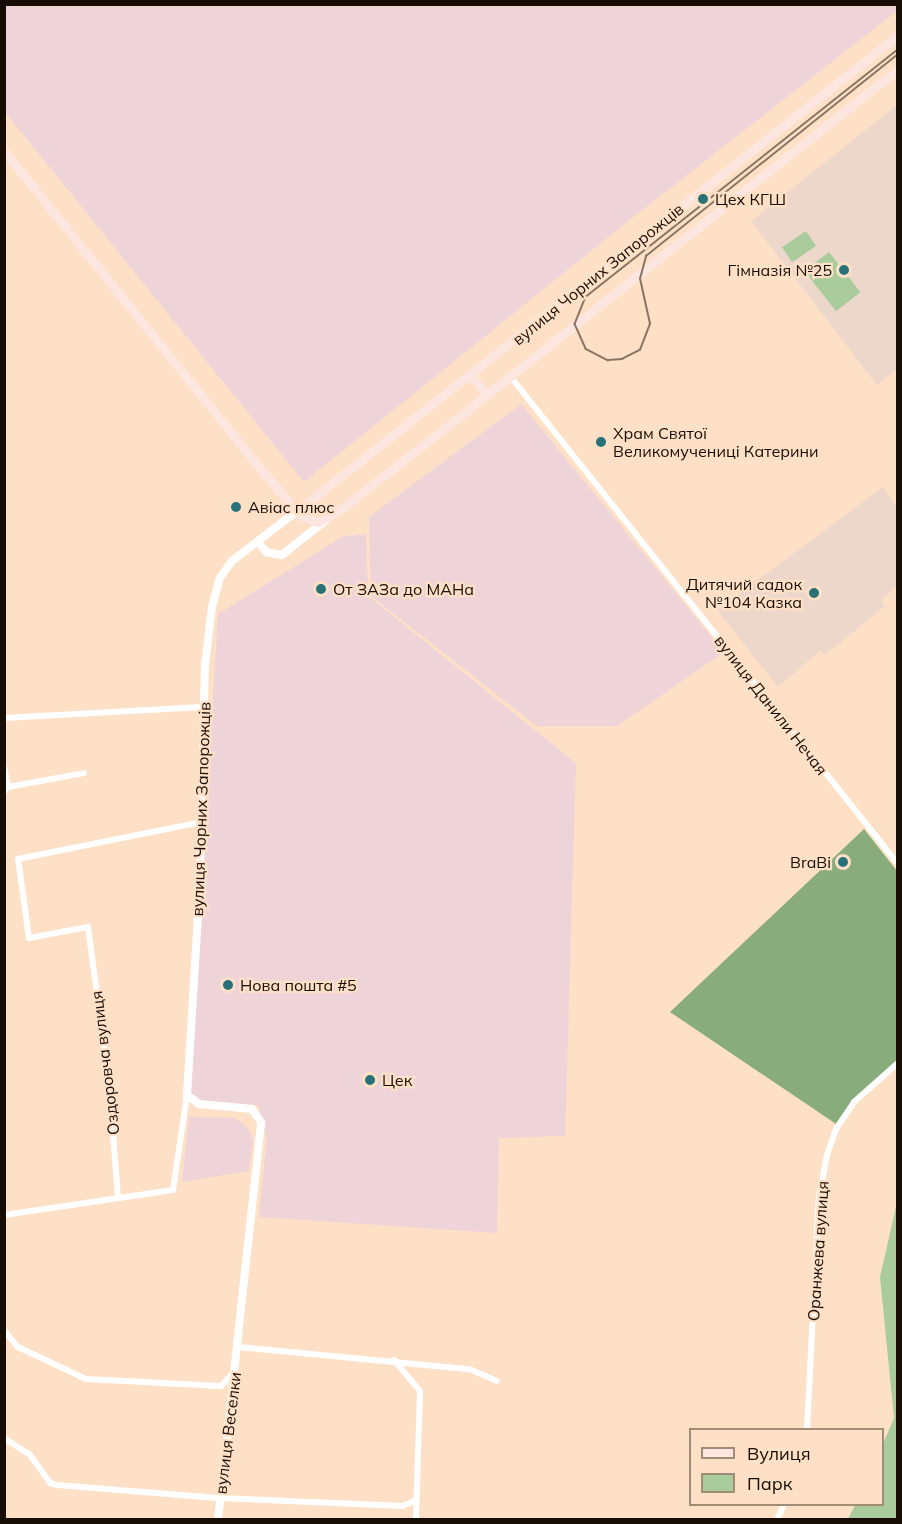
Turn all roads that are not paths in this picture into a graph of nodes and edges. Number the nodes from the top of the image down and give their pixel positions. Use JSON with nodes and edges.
{"nodes":[{"id":1,"x":897,"y":35,"type":"edge"},
{"id":2,"x":897,"y":69,"type":"edge"},
{"id":3,"x":4,"y":151,"type":"edge"},
{"id":4,"x":469,"y":374,"type":"junction"},
{"id":5,"x":510,"y":376,"type":"junction"},
{"id":6,"x":487,"y":395,"type":"junction"},
{"id":7,"x":297,"y":511,"type":"junction"},
{"id":8,"x":326,"y":520,"type":"junction"},
{"id":9,"x":258,"y":542,"type":"junction"},
{"id":10,"x":204,"y":707,"type":"junction"},
{"id":11,"x":4,"y":718,"type":"edge"},
{"id":12,"x":4,"y":767,"type":"edge"},
{"id":13,"x":84,"y":773,"type":"dead end"},
{"id":14,"x":6,"y":789,"type":"edge"},
{"id":15,"x":202,"y":822,"type":"junction"},
{"id":16,"x":897,"y":864,"type":"edge"},
{"id":17,"x":897,"y":1063,"type":"edge"},
{"id":18,"x":187,"y":1095,"type":"junction"},
{"id":19,"x":118,"y":1198,"type":"junction"},
{"id":20,"x":4,"y":1209,"type":"edge"},
{"id":21,"x":5,"y":1215,"type":"edge"},
{"id":22,"x":4,"y":1330,"type":"edge"},
{"id":23,"x":239,"y":1347,"type":"junction"},
{"id":24,"x":394,"y":1360,"type":"junction"},
{"id":25,"x":235,"y":1368,"type":"junction"},
{"id":26,"x":497,"y":1381,"type":"dead end"},
{"id":27,"x":807,"y":1428,"type":"edge"},
{"id":28,"x":4,"y":1438,"type":"edge"},
{"id":29,"x":220,"y":1498,"type":"junction"},
{"id":30,"x":416,"y":1500,"type":"junction"},
{"id":31,"x":783,"y":1506,"type":"edge"},
{"id":32,"x":218,"y":1520,"type":"edge"},
{"id":33,"x":416,"y":1520,"type":"edge"},
{"id":34,"x":777,"y":1520,"type":"edge"}],
"edges":[{"from":1,"to":4,"type":"main road","name":"вулиця Чорних Запорожців"},
{"from":2,"to":5,"type":"main road","name":"вулиця Чорних Запорожців"},
{"from":3,"to":7,"type":"main road"},
{"from":4,"to":6,"type":"main road"},
{"from":4,"to":7,"type":"main road","name":"вулиця Чорних Запорожців"},
{"from":5,"to":6,"type":"main road","name":"вулиця Чорних Запорожців"},
{"from":5,"to":16,"type":"street","name":"вулиця Данили Нечая"},
{"from":6,"to":8,"type":"main road","name":"вулиця Чорних Запорожців"},
{"from":7,"to":8,"type":"main road"},
{"from":7,"to":9,"type":"street","name":"вулиця Чорних Запорожців"},
{"from":8,"to":9,"type":"street","name":"вулиця Чорних Запорожців"},
{"from":9,"to":10,"type":"street","name":"вулиця Чорних Запорожців"},
{"from":10,"to":11,"type":"street"},
{"from":10,"to":15,"type":"street","name":"вулиця Чорних Запорожців"},
{"from":12,"to":14,"type":"street"},
{"from":13,"to":14,"type":"street"},
{"from":15,"to":18,"type":"street","name":"вулиця Чорних Запорожців"},
{"from":15,"to":19,"type":"street","name":"Оздоровча вулиця"},
{"from":17,"to":27,"type":"street","name":"Оранжева вулиця"},
{"from":18,"to":19,"type":"street","name":"вулиця Чорних Запорожців"},
{"from":18,"to":23,"type":"street"},
{"from":19,"to":21,"type":"street"},
{"from":20,"to":21,"type":"street"},
{"from":22,"to":25,"type":"street"},
{"from":23,"to":24,"type":"street"},
{"from":23,"to":25,"type":"street","name":"вулиця Веселки"},
{"from":24,"to":26,"type":"street"},
{"from":24,"to":30,"type":"street"},
{"from":25,"to":29,"type":"street","name":"вулиця Веселки"},
{"from":28,"to":29,"type":"street"},
{"from":29,"to":30,"type":"street"},
{"from":29,"to":32,"type":"street","name":"вулиця Веселки"},
{"from":30,"to":33,"type":"street"},
{"from":31,"to":34,"type":"street"}]}
